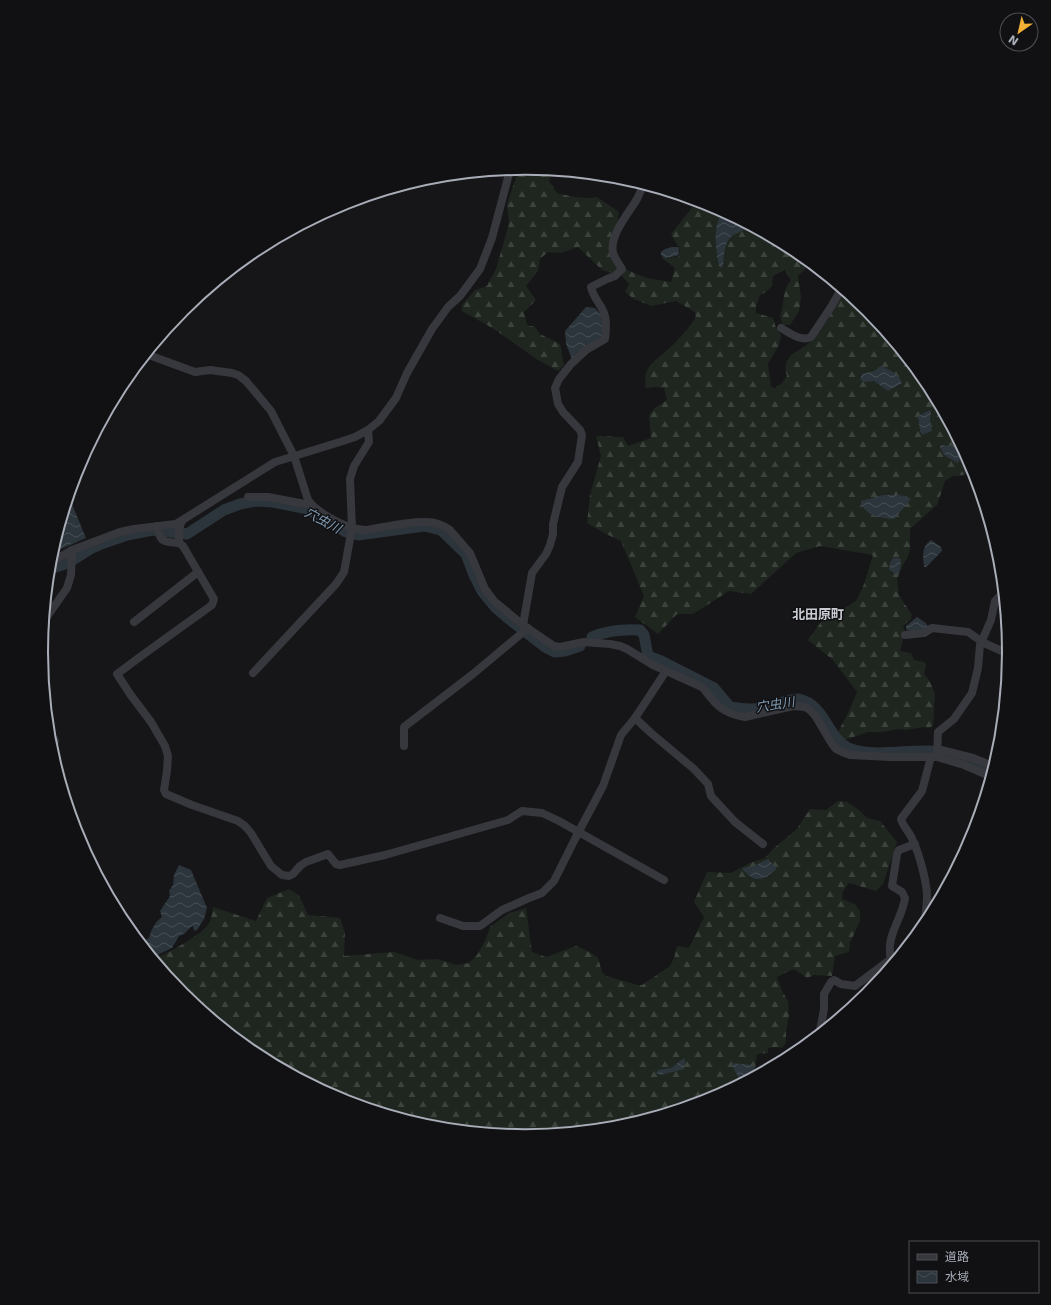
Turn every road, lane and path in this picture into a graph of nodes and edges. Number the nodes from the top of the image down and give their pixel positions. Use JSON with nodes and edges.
{"nodes":[{"id":1,"x":509,"y":176,"type":"edge"},
{"id":2,"x":641,"y":189,"type":"edge"},
{"id":3,"x":839,"y":293,"type":"edge"},
{"id":4,"x":781,"y":328,"type":"dead end"},
{"id":5,"x":152,"y":356,"type":"edge"},
{"id":6,"x":368,"y":430,"type":"junction"},
{"id":7,"x":294,"y":456,"type":"junction"},
{"id":8,"x":248,"y":497,"type":"dead end"},
{"id":9,"x":310,"y":504,"type":"junction"},
{"id":10,"x":182,"y":521,"type":"junction"},
{"id":11,"x":157,"y":526,"type":"junction"},
{"id":12,"x":352,"y":528,"type":"junction"},
{"id":13,"x":179,"y":543,"type":"junction"},
{"id":14,"x":72,"y":550,"type":"junction"},
{"id":15,"x":57,"y":560,"type":"edge"},
{"id":16,"x":198,"y":572,"type":"junction"},
{"id":17,"x":1000,"y":596,"type":"edge"},
{"id":18,"x":50,"y":613,"type":"edge"},
{"id":19,"x":134,"y":622,"type":"dead end"},
{"id":20,"x":525,"y":627,"type":"junction"},
{"id":21,"x":905,"y":635,"type":"dead end"},
{"id":22,"x":981,"y":641,"type":"junction"},
{"id":23,"x":1003,"y":652,"type":"edge"},
{"id":24,"x":666,"y":671,"type":"junction"},
{"id":25,"x":253,"y":673,"type":"dead end"},
{"id":26,"x":635,"y":718,"type":"junction"},
{"id":27,"x":404,"y":746,"type":"dead end"},
{"id":28,"x":935,"y":754,"type":"junction"},
{"id":29,"x":990,"y":765,"type":"edge"},
{"id":30,"x":987,"y":775,"type":"edge"},
{"id":31,"x":578,"y":832,"type":"junction"},
{"id":32,"x":763,"y":844,"type":"dead end"},
{"id":33,"x":915,"y":844,"type":"junction"},
{"id":34,"x":664,"y":880,"type":"dead end"},
{"id":35,"x":925,"y":914,"type":"edge"},
{"id":36,"x":440,"y":918,"type":"dead end"},
{"id":37,"x":892,"y":958,"type":"edge"},
{"id":38,"x":887,"y":965,"type":"edge"},
{"id":39,"x":821,"y":1027,"type":"edge"}],
"edges":[{"from":1,"to":6,"type":"street"},
{"from":2,"to":20,"type":"street"},
{"from":3,"to":4,"type":"street"},
{"from":5,"to":7,"type":"street"},
{"from":6,"to":7,"type":"street"},
{"from":6,"to":12,"type":"street"},
{"from":7,"to":9,"type":"street"},
{"from":7,"to":10,"type":"street"},
{"from":8,"to":9,"type":"street"},
{"from":9,"to":12,"type":"street"},
{"from":10,"to":11,"type":"street"},
{"from":10,"to":13,"type":"street"},
{"from":11,"to":13,"type":"street"},
{"from":11,"to":14,"type":"street"},
{"from":12,"to":20,"type":"street"},
{"from":12,"to":25,"type":"street"},
{"from":13,"to":16,"type":"street"},
{"from":14,"to":15,"type":"street"},
{"from":14,"to":18,"type":"street"},
{"from":16,"to":19,"type":"street"},
{"from":16,"to":31,"type":"street"},
{"from":17,"to":22,"type":"street"},
{"from":20,"to":24,"type":"street"},
{"from":20,"to":27,"type":"street"},
{"from":21,"to":22,"type":"street"},
{"from":22,"to":23,"type":"street"},
{"from":22,"to":28,"type":"street"},
{"from":24,"to":26,"type":"street"},
{"from":24,"to":28,"type":"street"},
{"from":26,"to":31,"type":"street"},
{"from":26,"to":32,"type":"street"},
{"from":28,"to":29,"type":"street"},
{"from":28,"to":30,"type":"street"},
{"from":28,"to":33,"type":"street"},
{"from":31,"to":34,"type":"street"},
{"from":31,"to":36,"type":"street"},
{"from":33,"to":35,"type":"street"},
{"from":33,"to":37,"type":"street"},
{"from":38,"to":39,"type":"street"}]}
